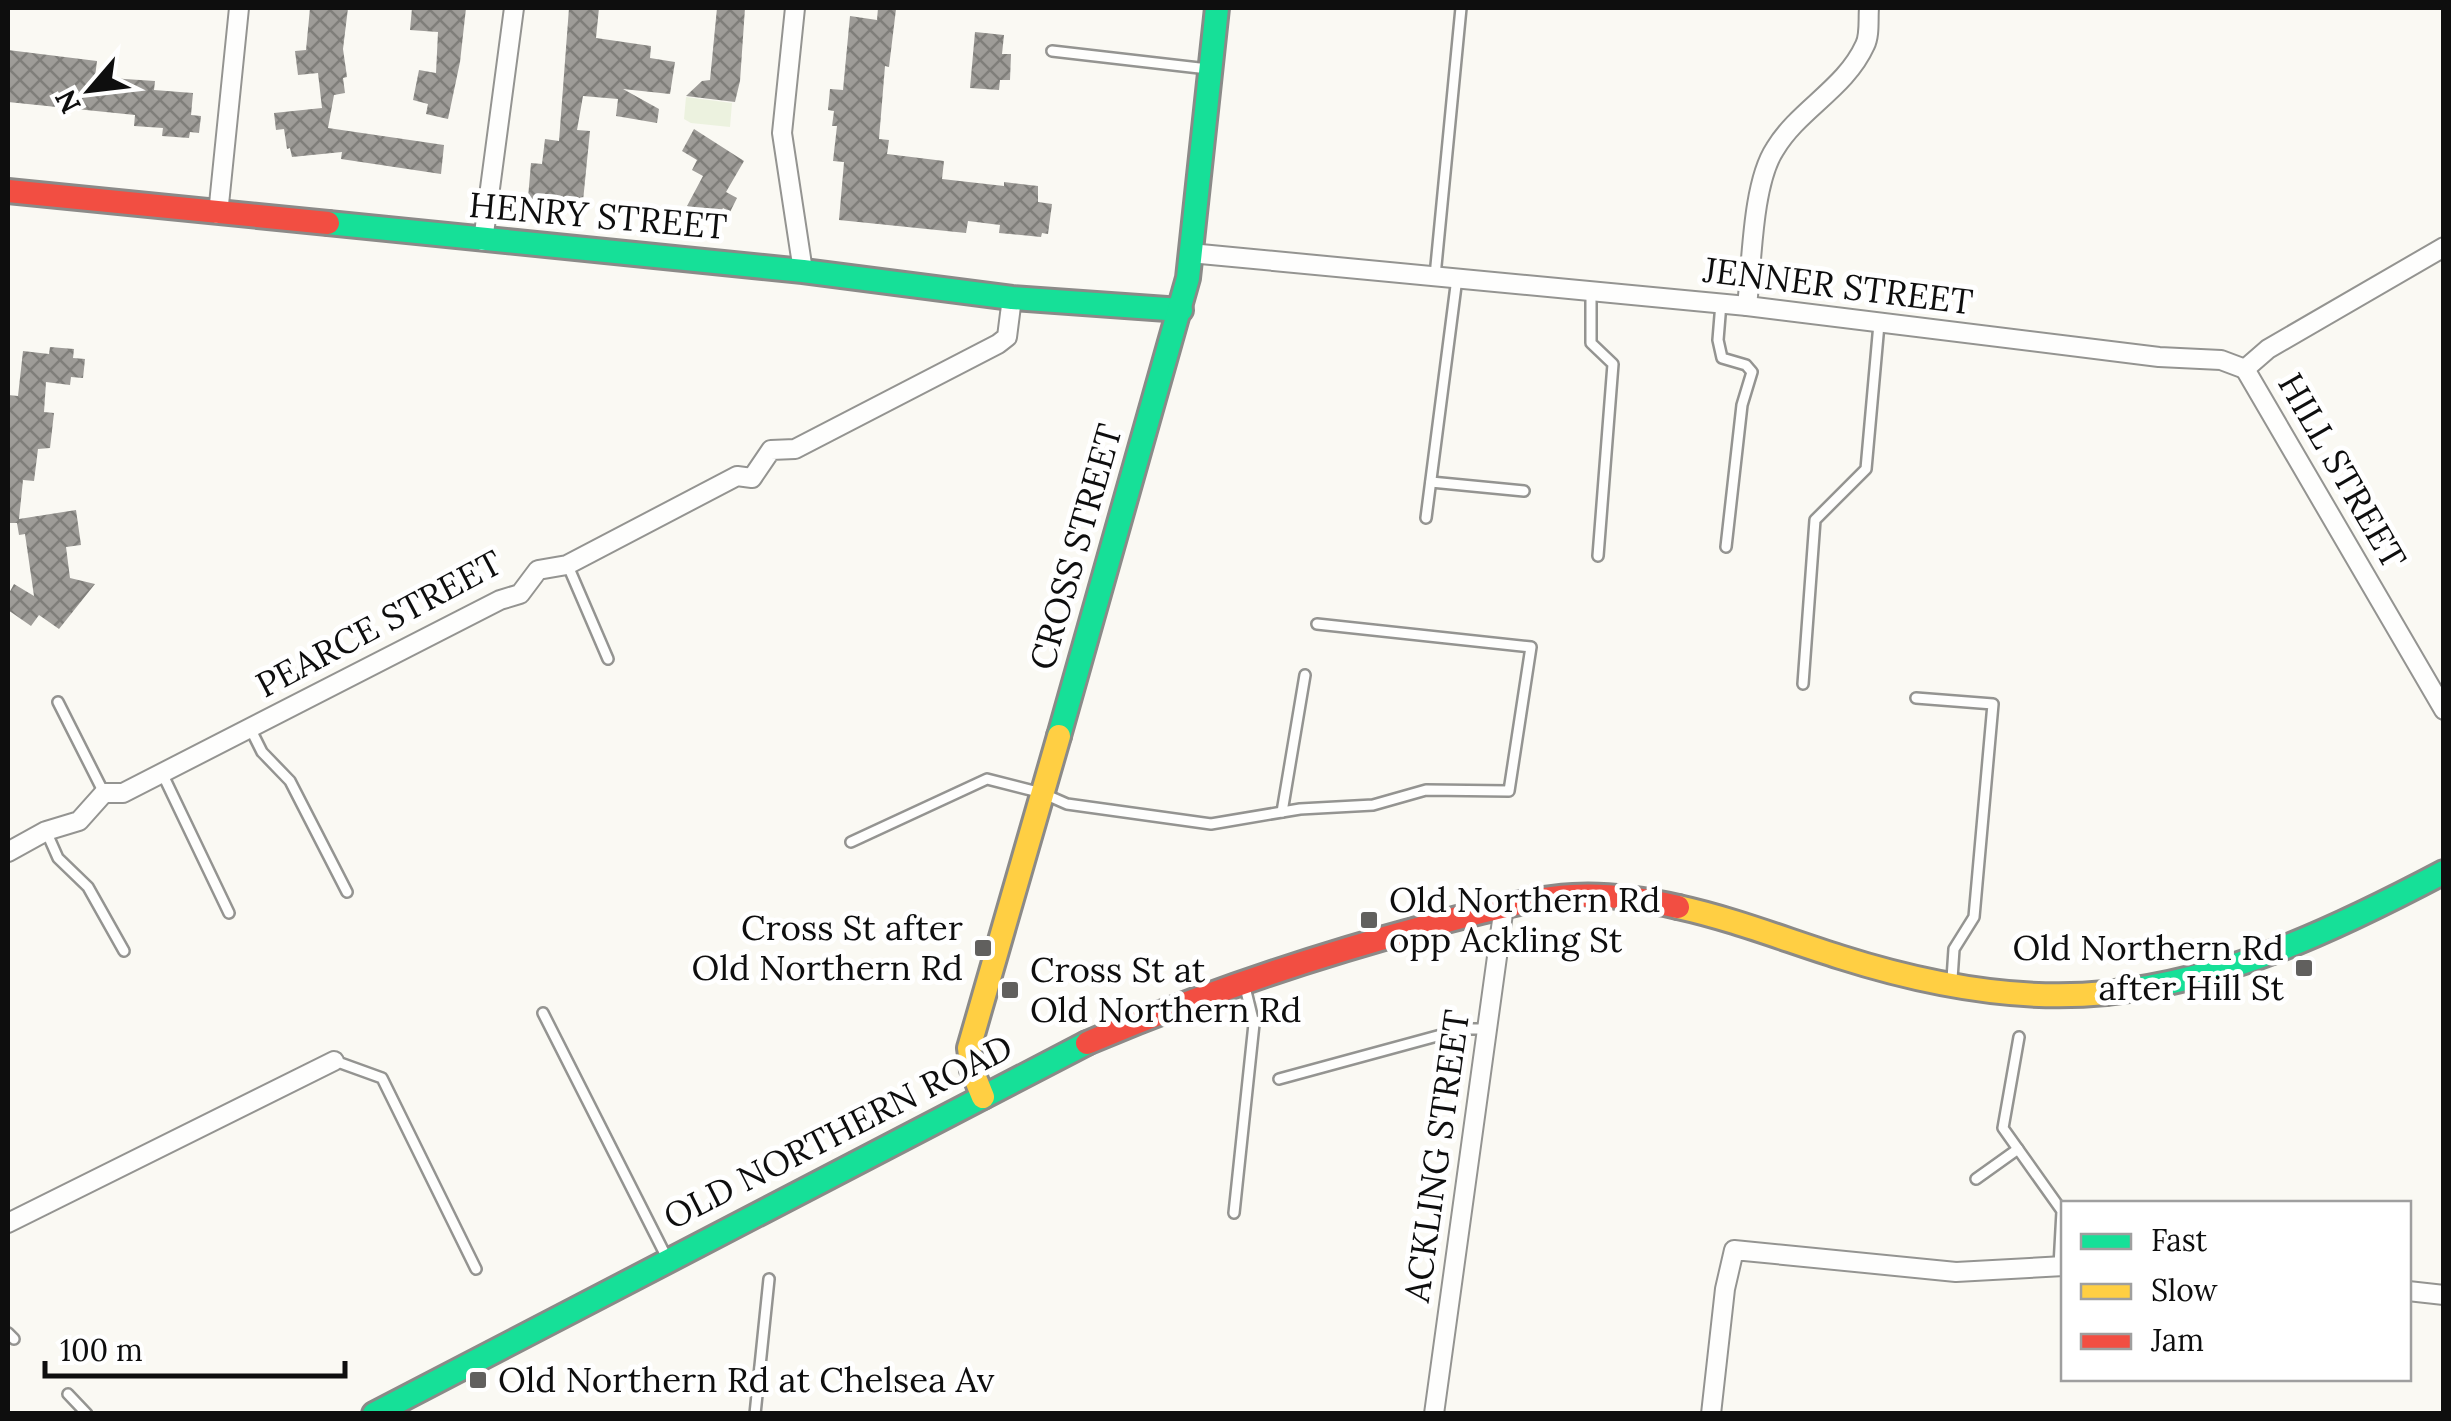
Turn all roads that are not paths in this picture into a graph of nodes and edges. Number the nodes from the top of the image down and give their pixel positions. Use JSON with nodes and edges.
{"nodes":[{"id":1,"x":239,"y":8,"type":"edge"},
{"id":2,"x":514,"y":8,"type":"edge"},
{"id":3,"x":794,"y":8,"type":"edge"},
{"id":4,"x":1217,"y":8,"type":"edge"},
{"id":5,"x":1461,"y":8,"type":"edge"},
{"id":6,"x":1869,"y":8,"type":"edge"},
{"id":7,"x":1052,"y":51,"type":"dead end"},
{"id":8,"x":1210,"y":69,"type":"junction"},
{"id":9,"x":8,"y":191,"type":"edge"},
{"id":10,"x":218,"y":214,"type":"junction"},
{"id":11,"x":484,"y":241,"type":"junction"},
{"id":12,"x":2444,"y":248,"type":"edge"},
{"id":13,"x":1190,"y":252,"type":"junction"},
{"id":14,"x":804,"y":271,"type":"junction"},
{"id":15,"x":1435,"y":276,"type":"junction"},
{"id":16,"x":1456,"y":278,"type":"junction"},
{"id":17,"x":1591,"y":291,"type":"junction"},
{"id":18,"x":1012,"y":298,"type":"junction"},
{"id":19,"x":1721,"y":304,"type":"junction"},
{"id":20,"x":1747,"y":306,"type":"junction"},
{"id":21,"x":1182,"y":310,"type":"junction"},
{"id":22,"x":1879,"y":324,"type":"junction"},
{"id":23,"x":2245,"y":369,"type":"junction"},
{"id":24,"x":1431,"y":482,"type":"junction"},
{"id":25,"x":1524,"y":491,"type":"dead end"},
{"id":26,"x":1426,"y":518,"type":"dead end"},
{"id":27,"x":1726,"y":547,"type":"dead end"},
{"id":28,"x":1598,"y":556,"type":"dead end"},
{"id":29,"x":567,"y":565,"type":"junction"},
{"id":30,"x":1318,"y":624,"type":"dead end"},
{"id":31,"x":608,"y":659,"type":"dead end"},
{"id":32,"x":1304,"y":674,"type":"dead end"},
{"id":33,"x":1802,"y":684,"type":"dead end"},
{"id":34,"x":1916,"y":698,"type":"dead end"},
{"id":35,"x":58,"y":702,"type":"dead end"},
{"id":36,"x":2444,"y":710,"type":"edge"},
{"id":37,"x":250,"y":728,"type":"junction"},
{"id":38,"x":162,"y":773,"type":"junction"},
{"id":39,"x":104,"y":793,"type":"junction"},
{"id":40,"x":1042,"y":793,"type":"junction"},
{"id":41,"x":1282,"y":812,"type":"junction"},
{"id":42,"x":46,"y":832,"type":"junction"},
{"id":43,"x":851,"y":842,"type":"dead end"},
{"id":44,"x":8,"y":852,"type":"edge"},
{"id":45,"x":2444,"y":872,"type":"edge"},
{"id":46,"x":346,"y":892,"type":"dead end"},
{"id":47,"x":1504,"y":906,"type":"junction"},
{"id":48,"x":229,"y":913,"type":"dead end"},
{"id":49,"x":124,"y":951,"type":"dead end"},
{"id":50,"x":1244,"y":980,"type":"junction"},
{"id":51,"x":1951,"y":987,"type":"junction"},
{"id":52,"x":543,"y":1013,"type":"dead end"},
{"id":53,"x":1487,"y":1028,"type":"junction"},
{"id":54,"x":2018,"y":1037,"type":"dead end"},
{"id":55,"x":334,"y":1061,"type":"joint"},
{"id":56,"x":1279,"y":1079,"type":"dead end"},
{"id":57,"x":982,"y":1096,"type":"junction"},
{"id":58,"x":2018,"y":1148,"type":"junction"},
{"id":59,"x":1976,"y":1179,"type":"dead end"},
{"id":60,"x":2061,"y":1210,"type":"edge"},
{"id":61,"x":1234,"y":1213,"type":"dead end"},
{"id":62,"x":8,"y":1223,"type":"edge"},
{"id":63,"x":668,"y":1260,"type":"junction"},
{"id":64,"x":2061,"y":1266,"type":"edge"},
{"id":65,"x":476,"y":1268,"type":"dead end"},
{"id":66,"x":769,"y":1278,"type":"dead end"},
{"id":67,"x":2411,"y":1291,"type":"edge"},
{"id":68,"x":2444,"y":1295,"type":"edge"},
{"id":69,"x":68,"y":1394,"type":"dead end"},
{"id":70,"x":409,"y":1405,"type":"edge"},
{"id":71,"x":87,"y":1414,"type":"edge"},
{"id":72,"x":374,"y":1414,"type":"edge"},
{"id":73,"x":755,"y":1414,"type":"edge"},
{"id":74,"x":1434,"y":1414,"type":"edge"},
{"id":75,"x":1711,"y":1414,"type":"edge"}],
"edges":[{"from":1,"to":10,"type":"street"},
{"from":2,"to":11,"type":"street"},
{"from":3,"to":14,"type":"street"},
{"from":4,"to":8,"type":"street","name":"CROSS STREET"},
{"from":5,"to":15,"type":"lane"},
{"from":6,"to":20,"type":"street"},
{"from":7,"to":8,"type":"lane"},
{"from":8,"to":13,"type":"street","name":"CROSS STREET"},
{"from":9,"to":10,"type":"street","name":"HENRY STREET"},
{"from":10,"to":11,"type":"street","name":"HENRY STREET"},
{"from":11,"to":14,"type":"street","name":"HENRY STREET"},
{"from":12,"to":23,"type":"street"},
{"from":13,"to":15,"type":"street","name":"JENNER STREET"},
{"from":13,"to":21,"type":"street","name":"CROSS STREET"},
{"from":14,"to":18,"type":"street","name":"HENRY STREET"},
{"from":15,"to":16,"type":"street","name":"JENNER STREET"},
{"from":16,"to":17,"type":"street","name":"JENNER STREET"},
{"from":16,"to":24,"type":"lane"},
{"from":17,"to":19,"type":"street","name":"JENNER STREET"},
{"from":17,"to":28,"type":"lane"},
{"from":18,"to":21,"type":"street","name":"HENRY STREET"},
{"from":18,"to":29,"type":"street","name":"PEARCE STREET"},
{"from":19,"to":20,"type":"street","name":"JENNER STREET"},
{"from":19,"to":27,"type":"lane"},
{"from":20,"to":22,"type":"street","name":"JENNER STREET"},
{"from":21,"to":40,"type":"street","name":"CROSS STREET"},
{"from":22,"to":23,"type":"street","name":"JENNER STREET"},
{"from":22,"to":33,"type":"lane"},
{"from":23,"to":36,"type":"street","name":"HILL STREET"},
{"from":24,"to":25,"type":"lane"},
{"from":24,"to":26,"type":"lane"},
{"from":29,"to":31,"type":"lane"},
{"from":29,"to":37,"type":"street","name":"PEARCE STREET"},
{"from":30,"to":41,"type":"lane"},
{"from":32,"to":41,"type":"lane"},
{"from":34,"to":51,"type":"lane"},
{"from":35,"to":39,"type":"lane"},
{"from":37,"to":38,"type":"street","name":"PEARCE STREET"},
{"from":37,"to":46,"type":"lane"},
{"from":38,"to":39,"type":"street","name":"PEARCE STREET"},
{"from":38,"to":48,"type":"lane"},
{"from":39,"to":42,"type":"street","name":"PEARCE STREET"},
{"from":40,"to":41,"type":"lane"},
{"from":40,"to":43,"type":"lane"},
{"from":40,"to":57,"type":"street","name":"CROSS STREET"},
{"from":42,"to":44,"type":"street","name":"PEARCE STREET"},
{"from":42,"to":49,"type":"lane"},
{"from":45,"to":51,"type":"street","name":"OLD NORTHERN ROAD"},
{"from":47,"to":50,"type":"street","name":"OLD NORTHERN ROAD"},
{"from":47,"to":51,"type":"street","name":"OLD NORTHERN ROAD"},
{"from":47,"to":53,"type":"street","name":"ACKLING STREET"},
{"from":50,"to":57,"type":"street","name":"OLD NORTHERN ROAD"},
{"from":50,"to":61,"type":"lane"},
{"from":52,"to":63,"type":"lane"},
{"from":53,"to":56,"type":"lane"},
{"from":53,"to":74,"type":"street","name":"ACKLING STREET"},
{"from":54,"to":58,"type":"lane"},
{"from":55,"to":62,"type":"street"},
{"from":55,"to":65,"type":"lane"},
{"from":57,"to":63,"type":"street","name":"OLD NORTHERN ROAD"},
{"from":58,"to":59,"type":"lane"},
{"from":58,"to":60,"type":"lane"},
{"from":63,"to":70,"type":"street","name":"OLD NORTHERN ROAD"},
{"from":64,"to":75,"type":"street"},
{"from":66,"to":73,"type":"lane"},
{"from":67,"to":68,"type":"street"},
{"from":69,"to":71,"type":"lane"},
{"from":70,"to":72,"type":"street","name":"OLD NORTHERN ROAD"}]}
